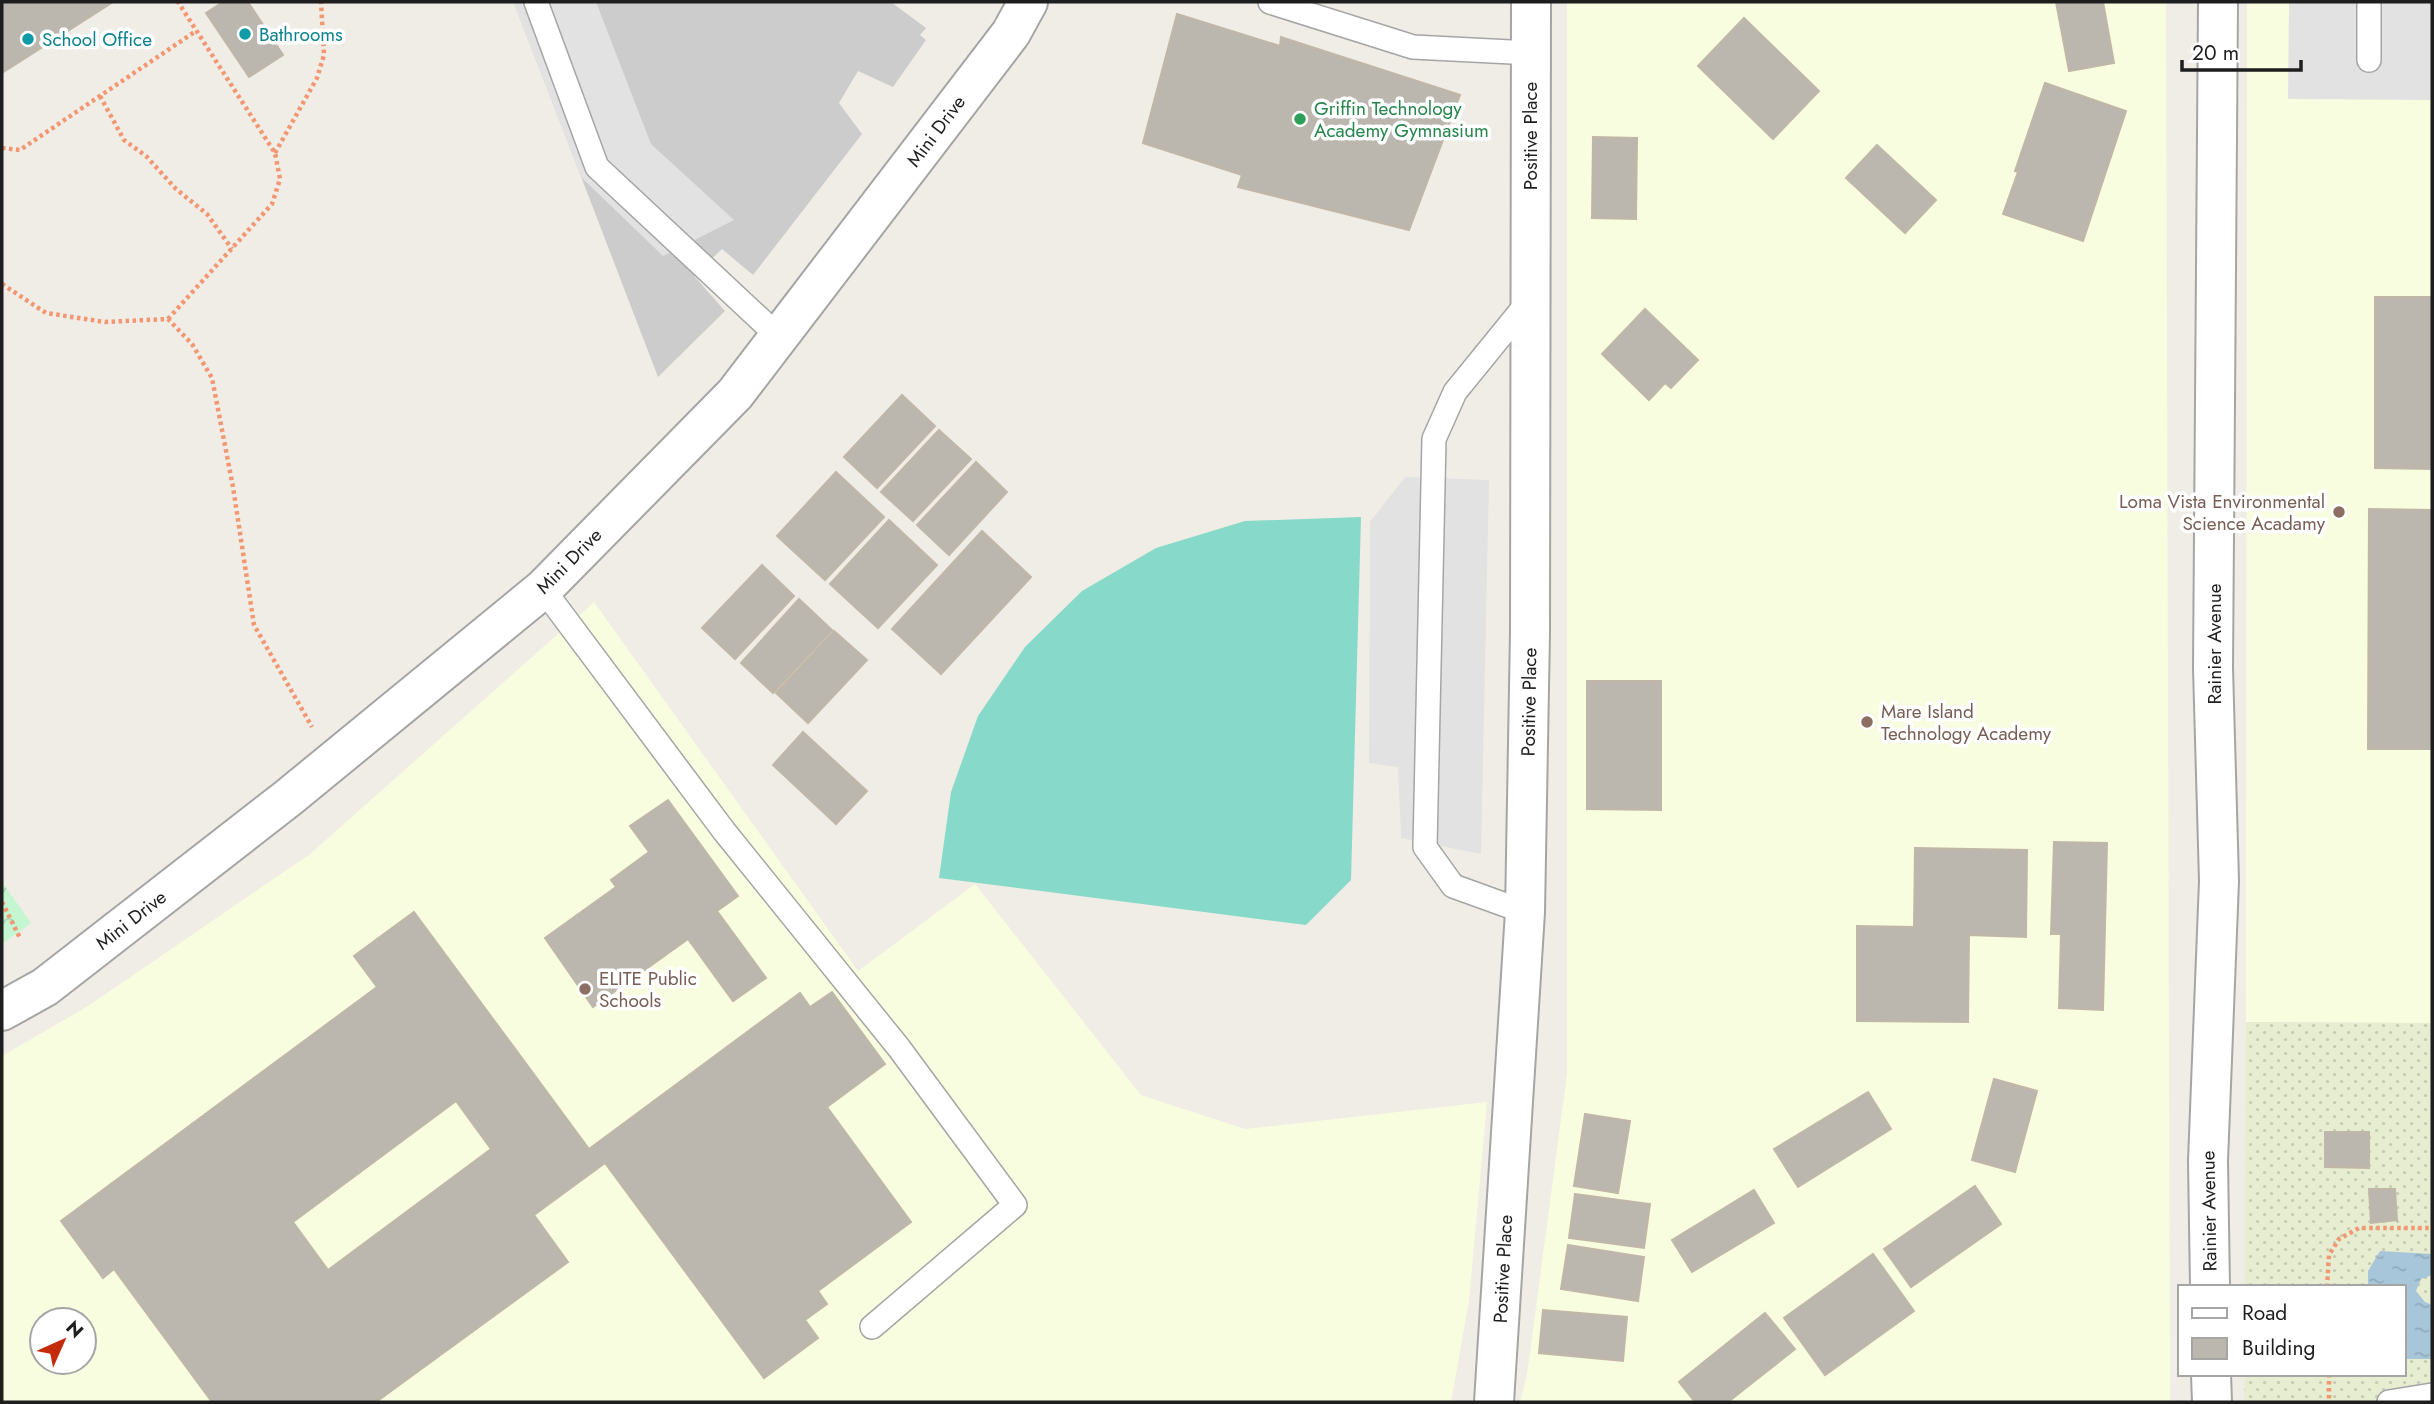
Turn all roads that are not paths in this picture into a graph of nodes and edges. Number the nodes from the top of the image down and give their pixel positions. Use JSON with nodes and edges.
{"nodes":[{"id":1,"x":536,"y":2,"type":"edge"},
{"id":2,"x":1028,"y":2,"type":"edge"},
{"id":3,"x":1270,"y":2,"type":"edge"},
{"id":4,"x":1531,"y":2,"type":"edge"},
{"id":5,"x":2218,"y":2,"type":"edge"},
{"id":6,"x":2369,"y":2,"type":"edge"},
{"id":7,"x":1530,"y":53,"type":"junction"},
{"id":8,"x":2370,"y":60,"type":"dead end"},
{"id":9,"x":1529,"y":301,"type":"junction"},
{"id":10,"x":778,"y":337,"type":"junction"},
{"id":11,"x":543,"y":589,"type":"junction"},
{"id":12,"x":1525,"y":912,"type":"junction"},
{"id":13,"x":2,"y":1011,"type":"edge"},
{"id":14,"x":2210,"y":1285,"type":"edge"},
{"id":15,"x":872,"y":1327,"type":"dead end"},
{"id":16,"x":2211,"y":1376,"type":"edge"},
{"id":17,"x":2432,"y":1395,"type":"edge"},
{"id":18,"x":1494,"y":1402,"type":"edge"},
{"id":19,"x":2212,"y":1402,"type":"edge"},
{"id":20,"x":2389,"y":1402,"type":"edge"}],
"edges":[{"from":1,"to":10,"type":"lane"},
{"from":2,"to":10,"type":"street","name":"Mini Drive"},
{"from":3,"to":7,"type":"lane"},
{"from":4,"to":7,"type":"street","name":"Positive Place"},
{"from":5,"to":14,"type":"street","name":"Rainier Avenue"},
{"from":6,"to":8,"type":"lane"},
{"from":7,"to":9,"type":"street","name":"Positive Place"},
{"from":9,"to":12,"type":"street","name":"Positive Place"},
{"from":9,"to":12,"type":"lane"},
{"from":10,"to":11,"type":"street","name":"Mini Drive"},
{"from":11,"to":13,"type":"street","name":"Mini Drive"},
{"from":11,"to":15,"type":"lane"},
{"from":12,"to":18,"type":"street","name":"Positive Place"},
{"from":16,"to":19,"type":"street"},
{"from":17,"to":20,"type":"lane"}]}
